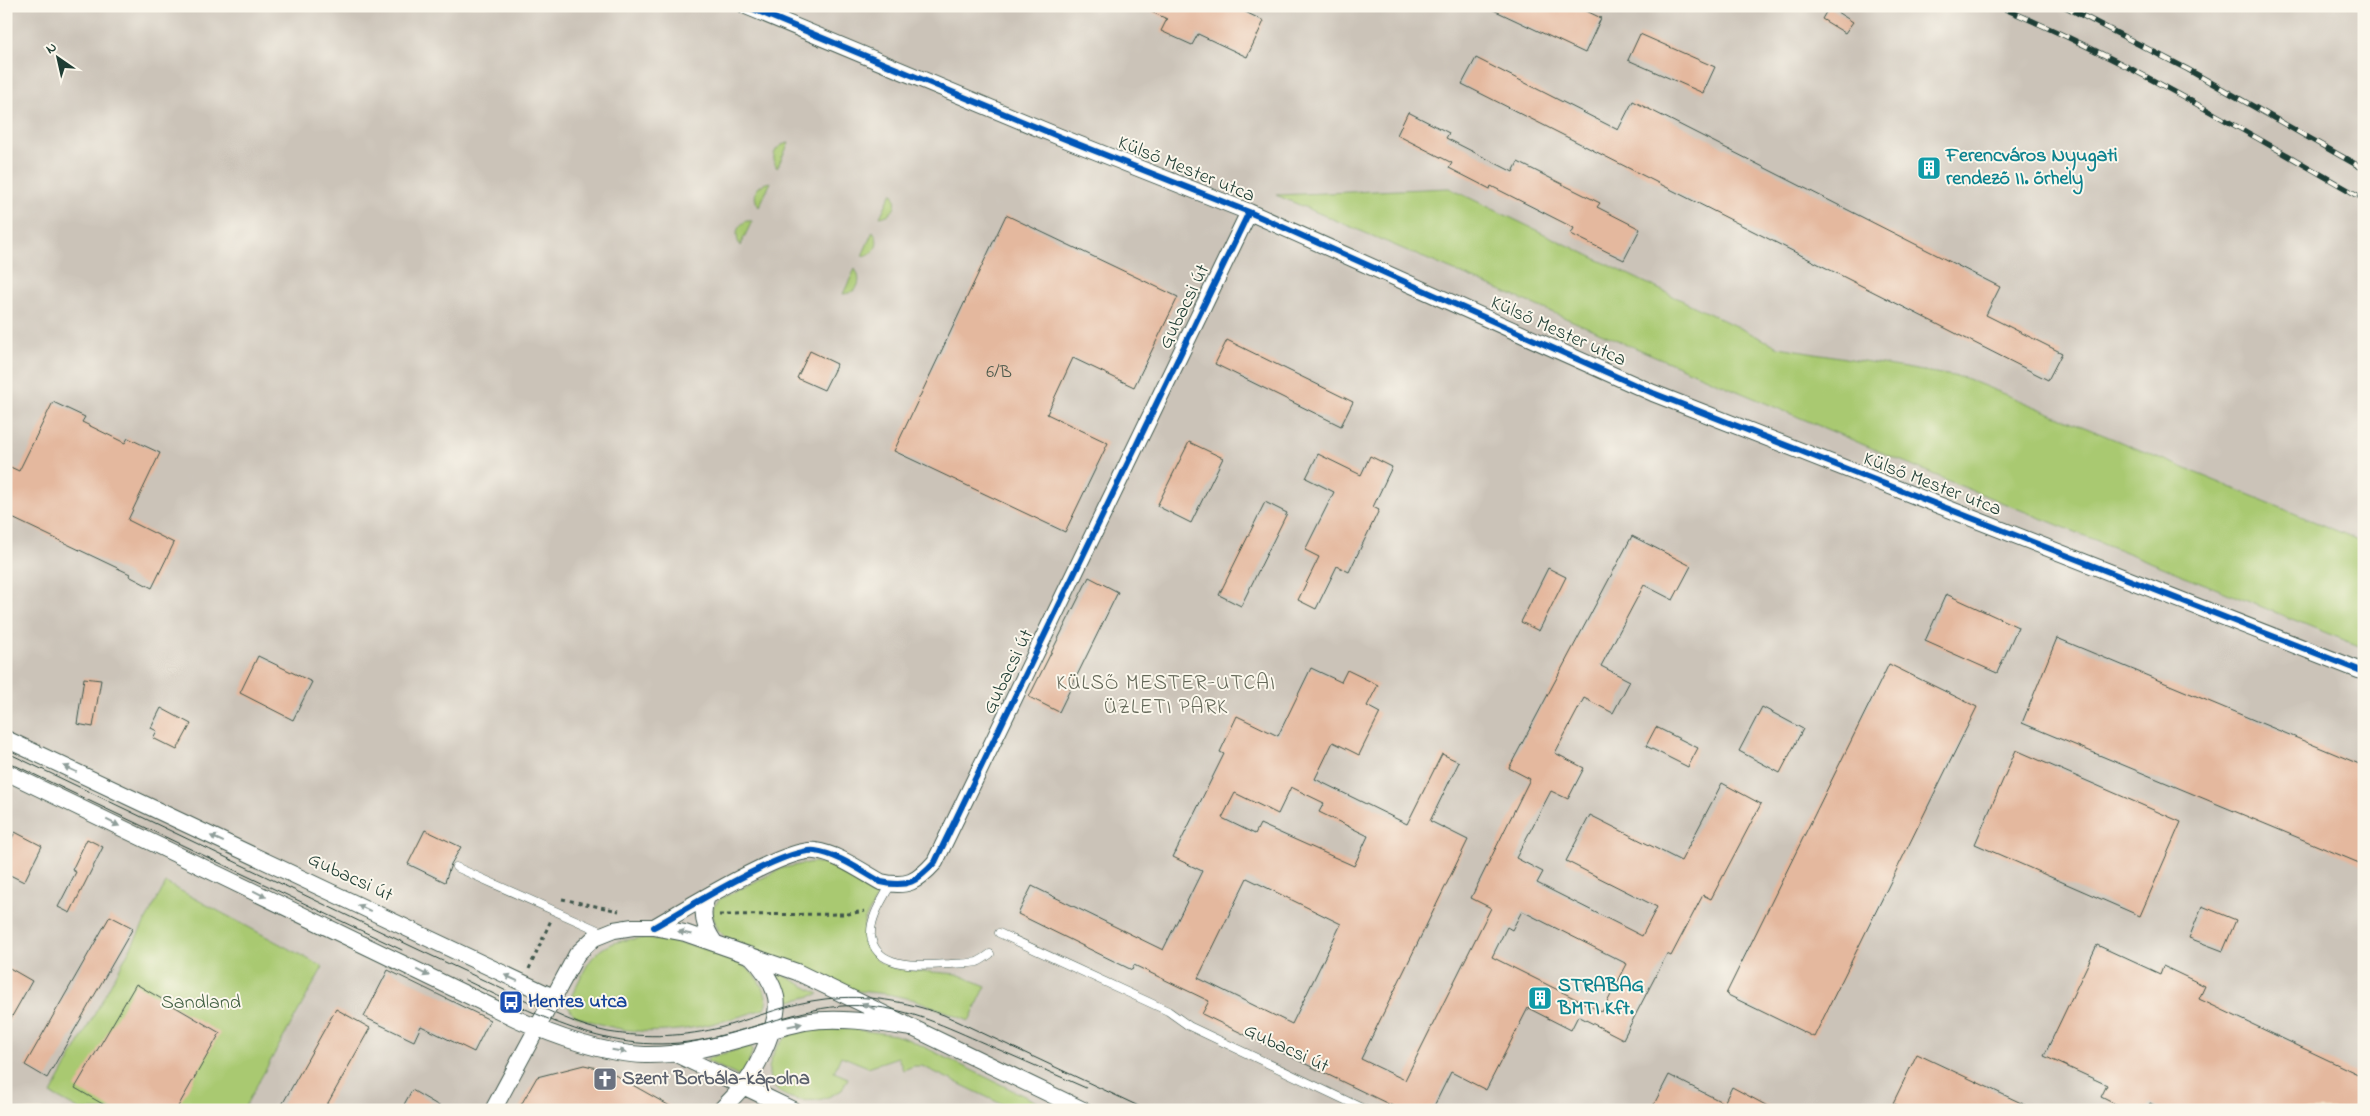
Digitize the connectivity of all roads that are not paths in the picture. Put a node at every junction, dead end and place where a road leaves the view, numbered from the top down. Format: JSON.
{"nodes":[{"id":1,"x":746,"y":6,"type":"edge"},
{"id":2,"x":1249,"y":212,"type":"junction"},
{"id":3,"x":2364,"y":672,"type":"edge"},
{"id":4,"x":6,"y":740,"type":"edge"},
{"id":5,"x":6,"y":772,"type":"edge"},
{"id":6,"x":456,"y":867,"type":"dead end"},
{"id":7,"x":891,"y":884,"type":"junction"},
{"id":8,"x":707,"y":897,"type":"junction"},
{"id":9,"x":654,"y":927,"type":"junction"},
{"id":10,"x":604,"y":933,"type":"junction"},
{"id":11,"x":999,"y":933,"type":"dead end"},
{"id":12,"x":714,"y":942,"type":"junction"},
{"id":13,"x":748,"y":953,"type":"junction"},
{"id":14,"x":990,"y":954,"type":"dead end"},
{"id":15,"x":555,"y":998,"type":"junction"},
{"id":16,"x":911,"y":1028,"type":"junction"},
{"id":17,"x":539,"y":1029,"type":"junction"},
{"id":18,"x":772,"y":1030,"type":"junction"},
{"id":19,"x":674,"y":1053,"type":"junction"},
{"id":20,"x":743,"y":1087,"type":"junction"},
{"id":21,"x":494,"y":1110,"type":"edge"},
{"id":22,"x":721,"y":1110,"type":"edge"},
{"id":23,"x":793,"y":1110,"type":"edge"},
{"id":24,"x":1082,"y":1110,"type":"edge"},
{"id":25,"x":1366,"y":1110,"type":"edge"}],
"edges":[{"from":1,"to":2,"type":"street","name":"Külső Mester utca"},
{"from":2,"to":3,"type":"street","name":"Külső Mester utca"},
{"from":2,"to":7,"type":"street","name":"Gubacsi út"},
{"from":15,"to":4,"type":"street","name":"Gubacsi út","one_way":true},
{"from":5,"to":17,"type":"street","name":"Gubacsi út","one_way":true},
{"from":6,"to":10,"type":"lane"},
{"from":7,"to":8,"type":"street","name":"Gubacsi út"},
{"from":7,"to":14,"type":"lane"},
{"from":8,"to":9,"type":"street","name":"Gubacsi út"},
{"from":8,"to":12,"type":"street"},
{"from":9,"to":10,"type":"street","name":"Gubacsi út"},
{"from":12,"to":9,"type":"street","name":"Gubacsi út","one_way":true},
{"from":10,"to":15,"type":"street","name":"Gubacsi út"},
{"from":11,"to":25,"type":"lane","name":"Gubacsi út"},
{"from":12,"to":13,"type":"street","name":"Gubacsi út"},
{"from":16,"to":13,"type":"street","name":"Gubacsi út","one_way":true},
{"from":13,"to":18,"type":"street"},
{"from":15,"to":17,"type":"street"},
{"from":18,"to":16,"type":"street","name":"Gubacsi út","one_way":true},
{"from":16,"to":24,"type":"street","name":"Gubacsi út"},
{"from":17,"to":19,"type":"street","name":"Gubacsi út","one_way":true},
{"from":17,"to":21,"type":"street"},
{"from":18,"to":19,"type":"street","name":"Gubacsi út"},
{"from":18,"to":20,"type":"street"},
{"from":19,"to":20,"type":"street"},
{"from":20,"to":22,"type":"street"},
{"from":20,"to":23,"type":"street"}]}
